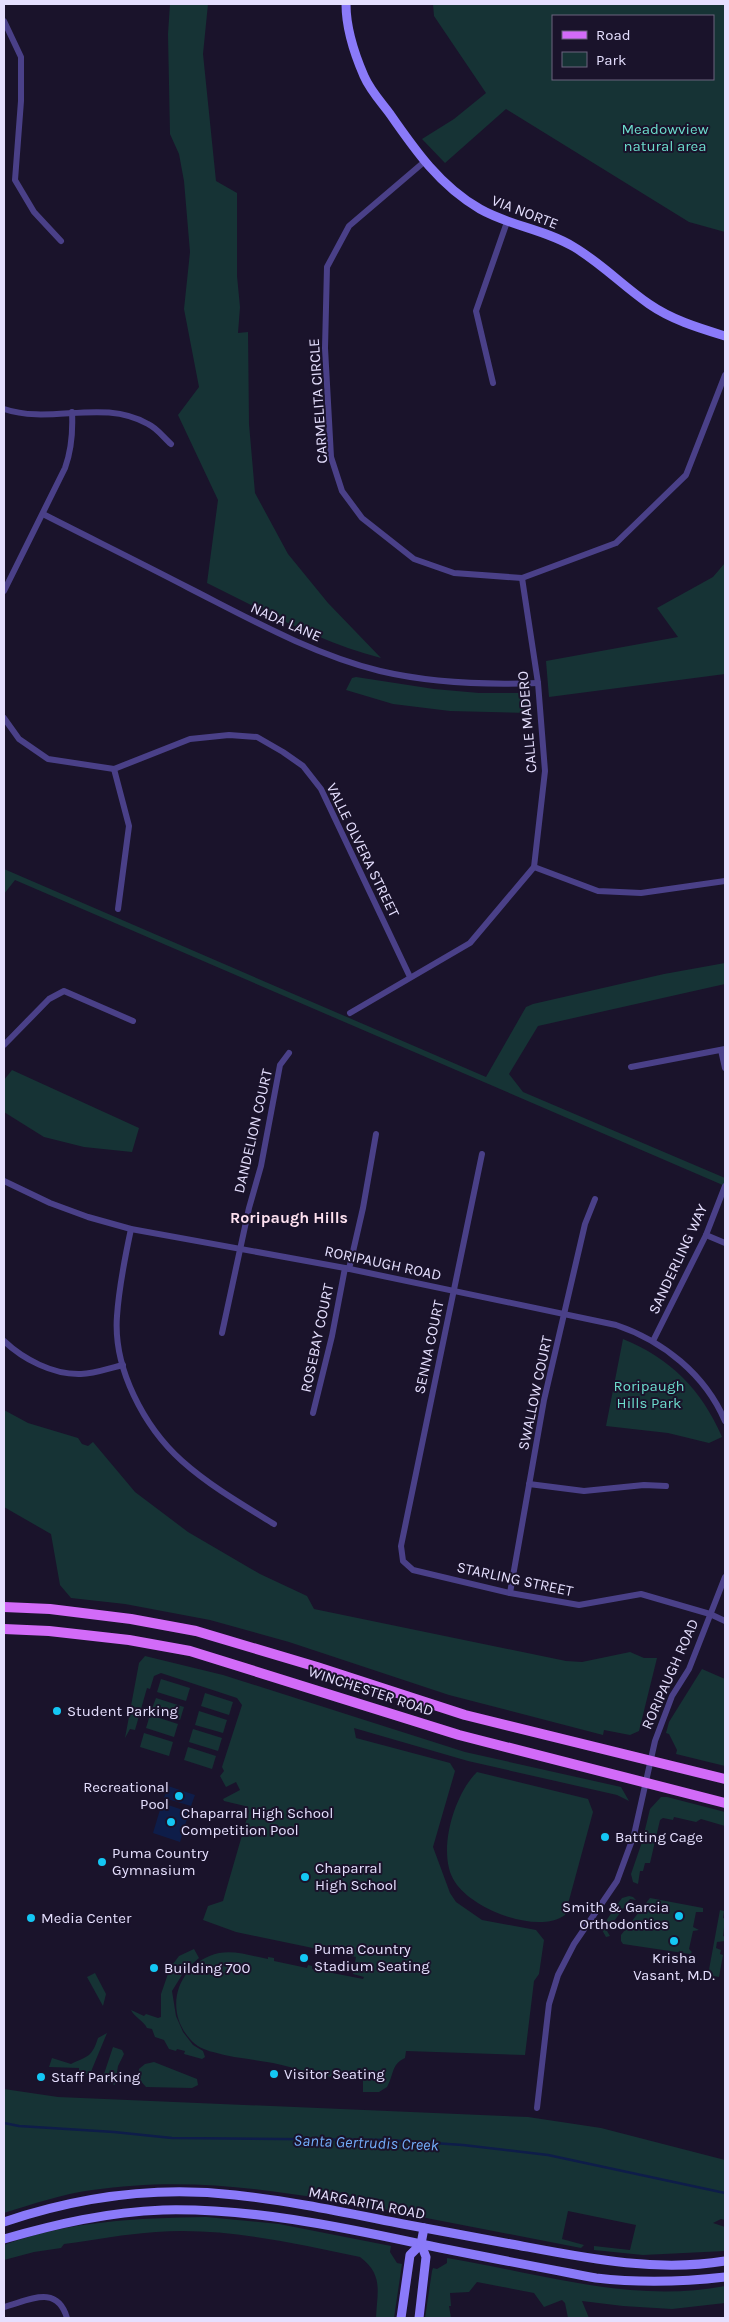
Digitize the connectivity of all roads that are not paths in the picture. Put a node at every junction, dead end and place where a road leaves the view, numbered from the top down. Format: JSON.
{"nodes":[{"id":1,"x":346,"y":4,"type":"edge"},
{"id":2,"x":4,"y":21,"type":"edge"},
{"id":3,"x":424,"y":162,"type":"junction"},
{"id":4,"x":507,"y":222,"type":"junction"},
{"id":5,"x":61,"y":241,"type":"dead end"},
{"id":6,"x":725,"y":336,"type":"edge"},
{"id":7,"x":725,"y":375,"type":"edge"},
{"id":8,"x":493,"y":383,"type":"dead end"},
{"id":9,"x":4,"y":409,"type":"edge"},
{"id":10,"x":72,"y":412,"type":"junction"},
{"id":11,"x":172,"y":444,"type":"dead end"},
{"id":12,"x":44,"y":514,"type":"junction"},
{"id":13,"x":522,"y":578,"type":"junction"},
{"id":14,"x":4,"y":591,"type":"edge"},
{"id":15,"x":538,"y":683,"type":"junction"},
{"id":16,"x":4,"y":718,"type":"edge"},
{"id":17,"x":114,"y":769,"type":"junction"},
{"id":18,"x":534,"y":868,"type":"junction"},
{"id":19,"x":725,"y":881,"type":"edge"},
{"id":20,"x":118,"y":909,"type":"dead end"},
{"id":21,"x":410,"y":977,"type":"junction"},
{"id":22,"x":350,"y":1013,"type":"dead end"},
{"id":23,"x":133,"y":1021,"type":"dead end"},
{"id":24,"x":4,"y":1045,"type":"edge"},
{"id":25,"x":723,"y":1049,"type":"edge"},
{"id":26,"x":289,"y":1052,"type":"dead end"},
{"id":27,"x":632,"y":1067,"type":"dead end"},
{"id":28,"x":725,"y":1068,"type":"edge"},
{"id":29,"x":376,"y":1134,"type":"dead end"},
{"id":30,"x":482,"y":1154,"type":"dead end"},
{"id":31,"x":4,"y":1181,"type":"edge"},
{"id":32,"x":725,"y":1186,"type":"edge"},
{"id":33,"x":595,"y":1199,"type":"dead end"},
{"id":34,"x":130,"y":1229,"type":"junction"},
{"id":35,"x":706,"y":1235,"type":"junction"},
{"id":36,"x":725,"y":1243,"type":"edge"},
{"id":37,"x":240,"y":1247,"type":"junction"},
{"id":38,"x":347,"y":1268,"type":"junction"},
{"id":39,"x":453,"y":1291,"type":"junction"},
{"id":40,"x":565,"y":1315,"type":"junction"},
{"id":41,"x":222,"y":1333,"type":"dead end"},
{"id":42,"x":4,"y":1341,"type":"edge"},
{"id":43,"x":652,"y":1341,"type":"junction"},
{"id":44,"x":123,"y":1365,"type":"junction"},
{"id":45,"x":313,"y":1413,"type":"dead end"},
{"id":46,"x":725,"y":1421,"type":"edge"},
{"id":47,"x":530,"y":1484,"type":"junction"},
{"id":48,"x":666,"y":1486,"type":"dead end"},
{"id":49,"x":274,"y":1524,"type":"dead end"},
{"id":50,"x":401,"y":1546,"type":"joint"},
{"id":51,"x":725,"y":1577,"type":"edge"},
{"id":52,"x":510,"y":1594,"type":"junction"},
{"id":53,"x":4,"y":1607,"type":"edge"},
{"id":54,"x":710,"y":1614,"type":"junction"},
{"id":55,"x":725,"y":1622,"type":"edge"},
{"id":56,"x":4,"y":1629,"type":"edge"},
{"id":57,"x":650,"y":1761,"type":"junction"},
{"id":58,"x":725,"y":1778,"type":"edge"},
{"id":59,"x":647,"y":1783,"type":"junction"},
{"id":60,"x":725,"y":1803,"type":"edge"},
{"id":61,"x":537,"y":2108,"type":"dead end"},
{"id":62,"x":4,"y":2222,"type":"edge"},
{"id":63,"x":424,"y":2228,"type":"junction"},
{"id":64,"x":4,"y":2239,"type":"edge"},
{"id":65,"x":421,"y":2244,"type":"junction"},
{"id":66,"x":725,"y":2261,"type":"edge"},
{"id":67,"x":725,"y":2277,"type":"edge"},
{"id":68,"x":4,"y":2307,"type":"edge"},
{"id":69,"x":67,"y":2318,"type":"edge"},
{"id":70,"x":401,"y":2318,"type":"edge"},
{"id":71,"x":419,"y":2318,"type":"edge"}],
"edges":[{"from":1,"to":3,"type":"main road","name":"VIA NORTE"},
{"from":2,"to":5,"type":"street"},
{"from":3,"to":4,"type":"main road","name":"VIA NORTE"},
{"from":3,"to":13,"type":"street","name":"CARMELITA CIRCLE"},
{"from":4,"to":6,"type":"main road","name":"VIA NORTE"},
{"from":4,"to":8,"type":"street"},
{"from":7,"to":13,"type":"street","name":"CARMELITA CIRCLE"},
{"from":9,"to":10,"type":"street"},
{"from":10,"to":11,"type":"street"},
{"from":10,"to":12,"type":"street"},
{"from":12,"to":14,"type":"street"},
{"from":12,"to":15,"type":"street","name":"NADA LANE"},
{"from":13,"to":15,"type":"street","name":"CALLE MADERO"},
{"from":15,"to":18,"type":"street","name":"CALLE MADERO"},
{"from":16,"to":17,"type":"street","name":"VALLE OLVERA STREET"},
{"from":17,"to":20,"type":"street"},
{"from":17,"to":21,"type":"street","name":"VALLE OLVERA STREET"},
{"from":18,"to":19,"type":"street"},
{"from":18,"to":21,"type":"street"},
{"from":21,"to":22,"type":"street"},
{"from":23,"to":24,"type":"street"},
{"from":25,"to":27,"type":"street"},
{"from":25,"to":28,"type":"street"},
{"from":26,"to":37,"type":"street","name":"DANDELION COURT"},
{"from":29,"to":38,"type":"street","name":"ROSEBAY COURT"},
{"from":30,"to":39,"type":"street","name":"SENNA COURT"},
{"from":31,"to":34,"type":"street","name":"RORIPAUGH ROAD"},
{"from":32,"to":35,"type":"street","name":"SANDERLING WAY"},
{"from":33,"to":40,"type":"street","name":"SWALLOW COURT"},
{"from":34,"to":37,"type":"street","name":"RORIPAUGH ROAD"},
{"from":34,"to":44,"type":"street"},
{"from":35,"to":36,"type":"street"},
{"from":35,"to":43,"type":"street","name":"SANDERLING WAY"},
{"from":37,"to":38,"type":"street","name":"RORIPAUGH ROAD"},
{"from":37,"to":41,"type":"street","name":"DANDELION COURT"},
{"from":38,"to":39,"type":"street","name":"RORIPAUGH ROAD"},
{"from":38,"to":45,"type":"street","name":"ROSEBAY COURT"},
{"from":39,"to":40,"type":"street","name":"RORIPAUGH ROAD"},
{"from":39,"to":50,"type":"street","name":"SENNA COURT"},
{"from":40,"to":43,"type":"street","name":"RORIPAUGH ROAD"},
{"from":40,"to":47,"type":"street","name":"SWALLOW COURT"},
{"from":42,"to":44,"type":"street"},
{"from":43,"to":46,"type":"street","name":"RORIPAUGH ROAD"},
{"from":44,"to":49,"type":"street"},
{"from":47,"to":48,"type":"street"},
{"from":47,"to":52,"type":"street","name":"SWALLOW COURT"},
{"from":50,"to":52,"type":"street","name":"STARLING STREET"},
{"from":51,"to":54,"type":"street","name":"RORIPAUGH ROAD"},
{"from":52,"to":54,"type":"street","name":"STARLING STREET"},
{"from":53,"to":57,"type":"main road","name":"WINCHESTER ROAD"},
{"from":54,"to":55,"type":"street","name":"STARLING STREET"},
{"from":54,"to":57,"type":"street","name":"RORIPAUGH ROAD"},
{"from":56,"to":59,"type":"main road","name":"WINCHESTER ROAD"},
{"from":57,"to":58,"type":"main road","name":"WINCHESTER ROAD"},
{"from":57,"to":59,"type":"street","name":"RORIPAUGH ROAD"},
{"from":59,"to":60,"type":"main road","name":"WINCHESTER ROAD"},
{"from":59,"to":61,"type":"street","name":"RORIPAUGH ROAD"},
{"from":62,"to":63,"type":"main road","name":"MARGARITA ROAD"},
{"from":63,"to":65,"type":"main road"},
{"from":63,"to":66,"type":"main road","name":"MARGARITA ROAD"},
{"from":64,"to":65,"type":"main road","name":"MARGARITA ROAD"},
{"from":65,"to":67,"type":"main road","name":"MARGARITA ROAD"},
{"from":65,"to":70,"type":"main road"},
{"from":65,"to":71,"type":"main road"},
{"from":68,"to":69,"type":"street"}]}
